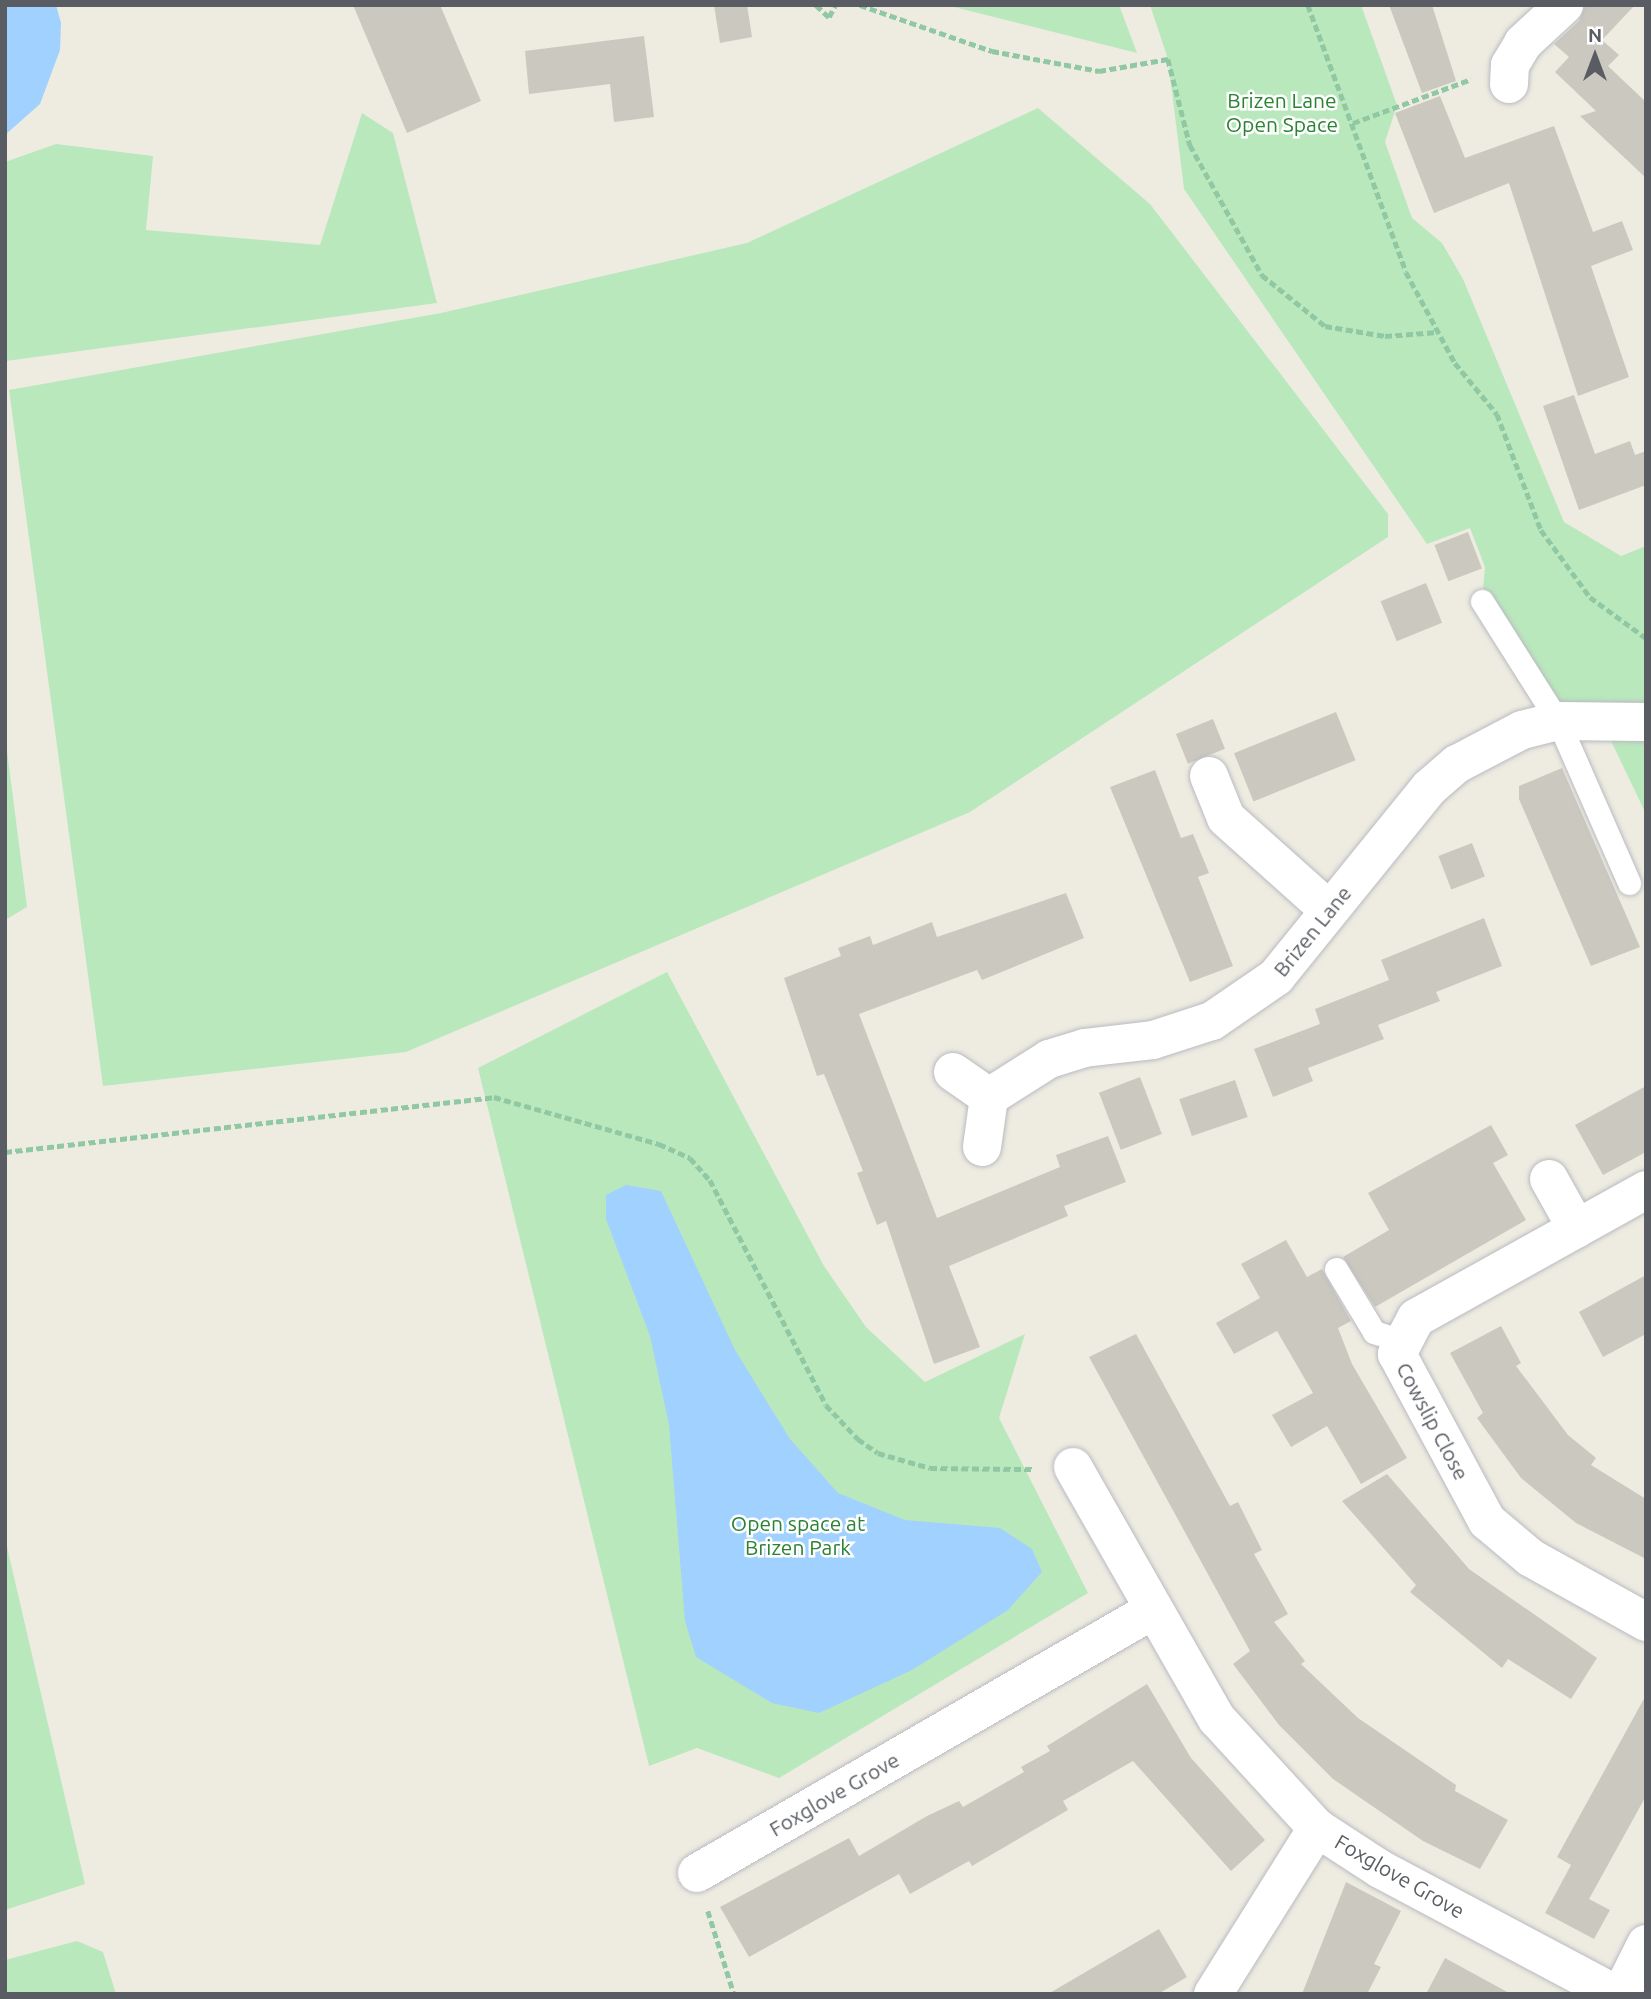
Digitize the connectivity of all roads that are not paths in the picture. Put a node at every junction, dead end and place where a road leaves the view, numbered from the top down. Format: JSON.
{"nodes":[{"id":1,"x":1564,"y":5,"type":"edge"},
{"id":2,"x":1509,"y":74,"type":"road end"},
{"id":3,"x":1482,"y":601,"type":"dead end"},
{"id":4,"x":1558,"y":721,"type":"junction"},
{"id":5,"x":1646,"y":722,"type":"edge"},
{"id":6,"x":1209,"y":776,"type":"dead end"},
{"id":7,"x":1629,"y":883,"type":"dead end"},
{"id":8,"x":1329,"y":910,"type":"junction"},
{"id":9,"x":953,"y":1072,"type":"dead end"},
{"id":10,"x":989,"y":1097,"type":"junction"},
{"id":11,"x":982,"y":1147,"type":"dead end"},
{"id":12,"x":1549,"y":1179,"type":"dead end"},
{"id":13,"x":1646,"y":1190,"type":"edge"},
{"id":14,"x":1577,"y":1229,"type":"junction"},
{"id":15,"x":1336,"y":1269,"type":"dead end"},
{"id":16,"x":1399,"y":1340,"type":"junction"},
{"id":17,"x":1073,"y":1467,"type":"road end"},
{"id":18,"x":1153,"y":1610,"type":"junction"},
{"id":19,"x":1646,"y":1622,"type":"edge"},
{"id":20,"x":1318,"y":1828,"type":"junction"},
{"id":21,"x":696,"y":1873,"type":"road end"},
{"id":22,"x":1646,"y":1944,"type":"edge"},
{"id":23,"x":1213,"y":1994,"type":"edge"},
{"id":24,"x":1615,"y":1994,"type":"edge"},
{"id":25,"x":1621,"y":1994,"type":"edge"}],
"edges":[{"from":1,"to":2,"type":"street"},
{"from":3,"to":4,"type":"lane"},
{"from":4,"to":5,"type":"street","name":"Brizen Lane"},
{"from":4,"to":7,"type":"lane"},
{"from":4,"to":8,"type":"street","name":"Brizen Lane"},
{"from":6,"to":8,"type":"street"},
{"from":8,"to":10,"type":"street","name":"Brizen Lane"},
{"from":9,"to":10,"type":"street"},
{"from":10,"to":11,"type":"street"},
{"from":12,"to":14,"type":"street"},
{"from":13,"to":14,"type":"street","name":"Cowslip Close"},
{"from":14,"to":16,"type":"street","name":"Cowslip Close"},
{"from":15,"to":16,"type":"lane"},
{"from":16,"to":19,"type":"street","name":"Cowslip Close"},
{"from":17,"to":18,"type":"street","name":"Foxglove Grove"},
{"from":18,"to":20,"type":"street","name":"Foxglove Grove"},
{"from":18,"to":21,"type":"street","name":"Foxglove Grove"},
{"from":20,"to":23,"type":"street"},
{"from":20,"to":24,"type":"street","name":"Foxglove Grove"},
{"from":22,"to":25,"type":"street"}]}
